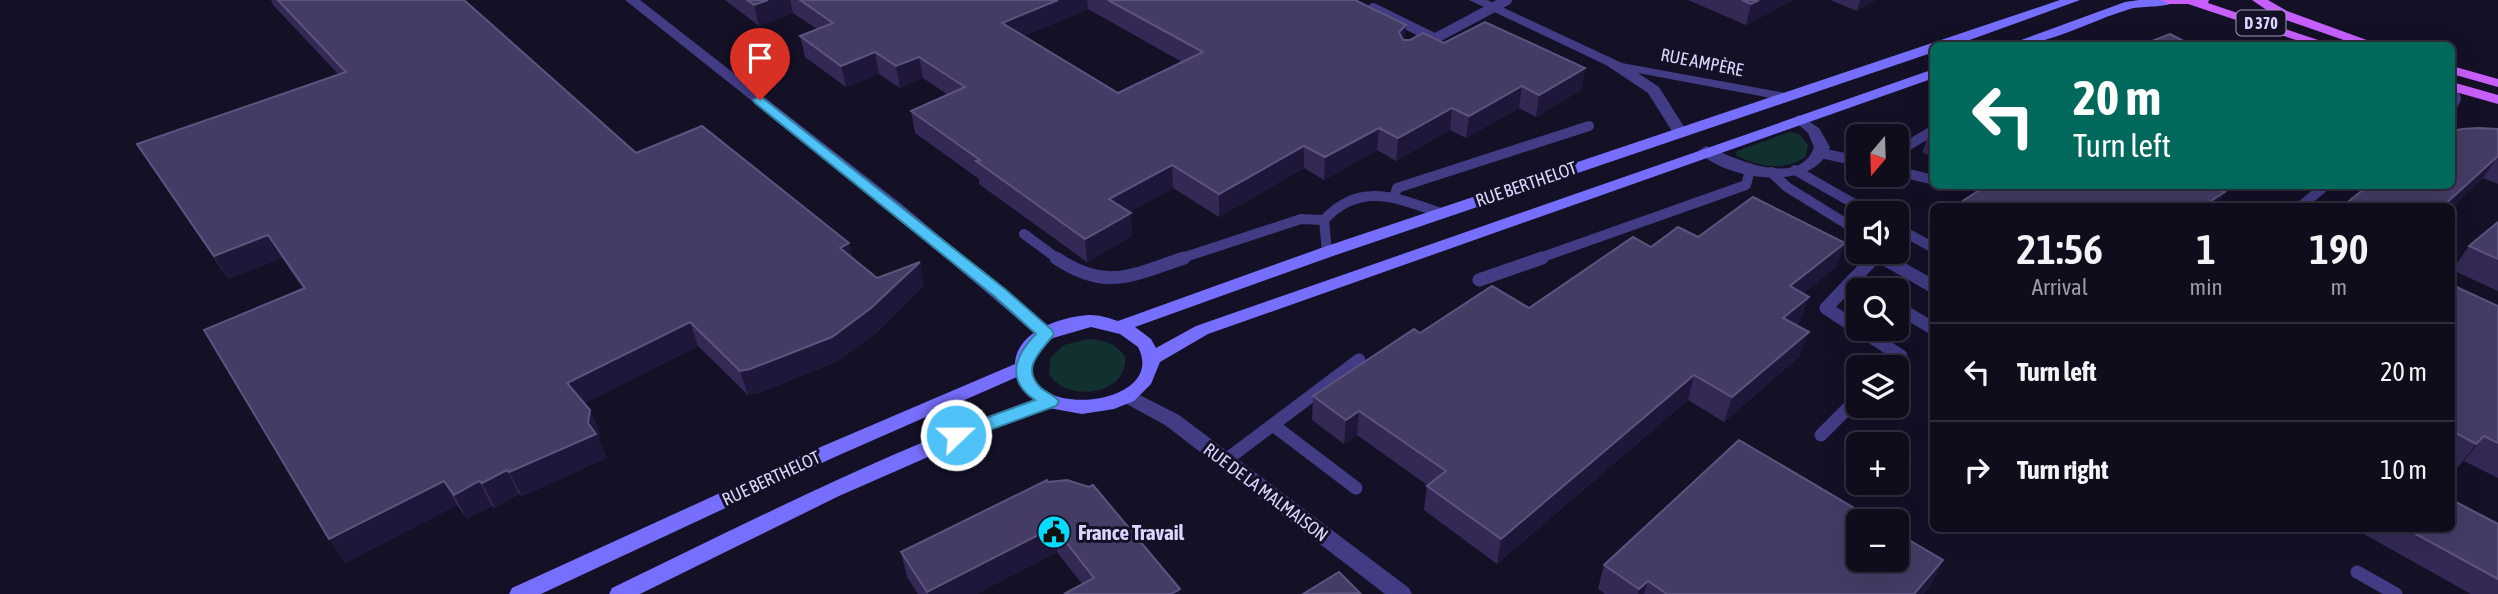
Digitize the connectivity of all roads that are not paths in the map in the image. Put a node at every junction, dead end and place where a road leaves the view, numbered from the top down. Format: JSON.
{"nodes":[{"id":1,"x":632,"y":0,"type":"edge"},
{"id":2,"x":1476,"y":0,"type":"edge"},
{"id":3,"x":1507,"y":0,"type":"edge"},
{"id":4,"x":2073,"y":0,"type":"edge"},
{"id":5,"x":2169,"y":0,"type":"edge"},
{"id":6,"x":2213,"y":0,"type":"edge"},
{"id":7,"x":2259,"y":0,"type":"edge"},
{"id":8,"x":2193,"y":2,"type":"junction"},
{"id":9,"x":1491,"y":7,"type":"junction"},
{"id":10,"x":1373,"y":8,"type":"edge"},
{"id":11,"x":1436,"y":38,"type":"junction"},
{"id":12,"x":1948,"y":42,"type":"edge"},
{"id":13,"x":2024,"y":42,"type":"edge"},
{"id":14,"x":2317,"y":42,"type":"edge"},
{"id":15,"x":2364,"y":42,"type":"edge"},
{"id":16,"x":1930,"y":48,"type":"edge"},
{"id":17,"x":1415,"y":49,"type":"edge"},
{"id":18,"x":1611,"y":62,"type":"junction"},
{"id":19,"x":2455,"y":71,"type":"edge"},
{"id":20,"x":1930,"y":74,"type":"edge"},
{"id":21,"x":2498,"y":83,"type":"edge"},
{"id":22,"x":2455,"y":87,"type":"edge"},
{"id":23,"x":1786,"y":97,"type":"junction"},
{"id":24,"x":2498,"y":100,"type":"edge"},
{"id":25,"x":1799,"y":119,"type":"junction"},
{"id":26,"x":1589,"y":126,"type":"dead end"},
{"id":27,"x":1930,"y":132,"type":"edge"},
{"id":28,"x":1680,"y":133,"type":"junction"},
{"id":29,"x":1909,"y":145,"type":"edge"},
{"id":30,"x":1706,"y":151,"type":"junction"},
{"id":31,"x":1821,"y":153,"type":"junction"},
{"id":32,"x":1846,"y":159,"type":"edge"},
{"id":33,"x":1750,"y":170,"type":"junction"},
{"id":34,"x":1795,"y":170,"type":"junction"},
{"id":35,"x":1771,"y":172,"type":"junction"},
{"id":36,"x":1909,"y":174,"type":"edge"},
{"id":37,"x":1930,"y":179,"type":"edge"},
{"id":38,"x":2321,"y":189,"type":"edge"},
{"id":39,"x":1394,"y":197,"type":"junction"},
{"id":40,"x":1849,"y":201,"type":"edge"},
{"id":41,"x":2305,"y":203,"type":"edge"},
{"id":42,"x":1441,"y":213,"type":"junction"},
{"id":43,"x":1324,"y":220,"type":"junction"},
{"id":44,"x":1846,"y":224,"type":"edge"},
{"id":45,"x":1024,"y":234,"type":"dead end"},
{"id":46,"x":1909,"y":234,"type":"edge"},
{"id":47,"x":1930,"y":246,"type":"edge"},
{"id":48,"x":1327,"y":252,"type":"junction"},
{"id":49,"x":1867,"y":264,"type":"edge"},
{"id":50,"x":1895,"y":264,"type":"edge"},
{"id":51,"x":1855,"y":278,"type":"edge"},
{"id":52,"x":1479,"y":280,"type":"dead end"},
{"id":53,"x":1930,"y":285,"type":"edge"},
{"id":54,"x":1846,"y":287,"type":"edge"},
{"id":55,"x":1909,"y":314,"type":"edge"},
{"id":56,"x":1846,"y":321,"type":"edge"},
{"id":57,"x":1121,"y":326,"type":"junction"},
{"id":58,"x":1930,"y":327,"type":"edge"},
{"id":59,"x":1046,"y":334,"type":"junction"},
{"id":60,"x":1878,"y":341,"type":"edge"},
{"id":61,"x":1899,"y":355,"type":"edge"},
{"id":62,"x":1151,"y":359,"type":"junction"},
{"id":63,"x":1359,"y":360,"type":"dead end"},
{"id":64,"x":1024,"y":367,"type":"junction"},
{"id":65,"x":1128,"y":396,"type":"junction"},
{"id":66,"x":1050,"y":401,"type":"junction"},
{"id":67,"x":1846,"y":410,"type":"edge"},
{"id":68,"x":1273,"y":425,"type":"junction"},
{"id":69,"x":1821,"y":435,"type":"dead end"},
{"id":70,"x":1226,"y":460,"type":"junction"},
{"id":71,"x":1356,"y":488,"type":"dead end"},
{"id":72,"x":2357,"y":572,"type":"dead end"},
{"id":73,"x":520,"y":594,"type":"edge"},
{"id":74,"x":621,"y":594,"type":"edge"},
{"id":75,"x":1401,"y":594,"type":"edge"},
{"id":76,"x":2396,"y":594,"type":"edge"}],
"edges":[{"from":1,"to":59,"type":"street"},
{"from":2,"to":9,"type":"street","name":"RUE AMPÈRE"},
{"from":3,"to":9,"type":"lane"},
{"from":4,"to":12,"type":"main road","name":"RUE BERTHELOT"},
{"from":5,"to":8,"type":"main road"},
{"from":5,"to":13,"type":"main road"},
{"from":6,"to":8,"type":"main road"},
{"from":7,"to":15,"type":"main road","number":"D 370"},
{"from":8,"to":14,"type":"main road","number":"D 370"},
{"from":9,"to":11,"type":"lane"},
{"from":9,"to":18,"type":"street","name":"RUE AMPÈRE"},
{"from":10,"to":11,"type":"lane"},
{"from":11,"to":17,"type":"lane"},
{"from":16,"to":23,"type":"main road","name":"RUE BERTHELOT"},
{"from":18,"to":23,"type":"street","name":"RUE AMPÈRE"},
{"from":18,"to":28,"type":"street","name":"RUE AMPÈRE"},
{"from":19,"to":21,"type":"main road"},
{"from":20,"to":25,"type":"main road","name":"RUE BERTHELOT"},
{"from":22,"to":24,"type":"main road"},
{"from":23,"to":28,"type":"main road","name":"RUE BERTHELOT"},
{"from":25,"to":30,"type":"main road","name":"RUE BERTHELOT"},
{"from":25,"to":31,"type":"street"},
{"from":26,"to":39,"type":"lane"},
{"from":27,"to":29,"type":"lane"},
{"from":28,"to":42,"type":"main road","name":"RUE BERTHELOT"},
{"from":30,"to":33,"type":"street"},
{"from":30,"to":62,"type":"main road","name":"RUE BERTHELOT"},
{"from":31,"to":32,"type":"lane"},
{"from":31,"to":34,"type":"street"},
{"from":33,"to":35,"type":"street"},
{"from":33,"to":52,"type":"lane"},
{"from":34,"to":35,"type":"street"},
{"from":34,"to":40,"type":"lane"},
{"from":35,"to":44,"type":"lane"},
{"from":36,"to":37,"type":"lane"},
{"from":38,"to":41,"type":"lane"},
{"from":39,"to":42,"type":"lane"},
{"from":39,"to":43,"type":"lane"},
{"from":42,"to":48,"type":"main road","name":"RUE BERTHELOT"},
{"from":43,"to":45,"type":"lane"},
{"from":43,"to":48,"type":"lane"},
{"from":46,"to":47,"type":"lane"},
{"from":48,"to":57,"type":"main road","name":"RUE BERTHELOT"},
{"from":49,"to":51,"type":"lane"},
{"from":50,"to":53,"type":"lane"},
{"from":54,"to":56,"type":"lane"},
{"from":55,"to":58,"type":"lane"},
{"from":57,"to":59,"type":"main road"},
{"from":57,"to":62,"type":"main road"},
{"from":59,"to":64,"type":"main road"},
{"from":60,"to":61,"type":"lane"},
{"from":62,"to":65,"type":"main road"},
{"from":63,"to":68,"type":"lane"},
{"from":64,"to":66,"type":"main road"},
{"from":64,"to":73,"type":"main road","name":"RUE BERTHELOT"},
{"from":65,"to":66,"type":"main road"},
{"from":65,"to":70,"type":"street","name":"RUE DE LA MALMAISON"},
{"from":66,"to":74,"type":"main road"},
{"from":67,"to":69,"type":"lane"},
{"from":68,"to":70,"type":"lane"},
{"from":68,"to":71,"type":"lane"},
{"from":70,"to":75,"type":"street","name":"RUE DE LA MALMAISON"},
{"from":72,"to":76,"type":"lane"}]}
